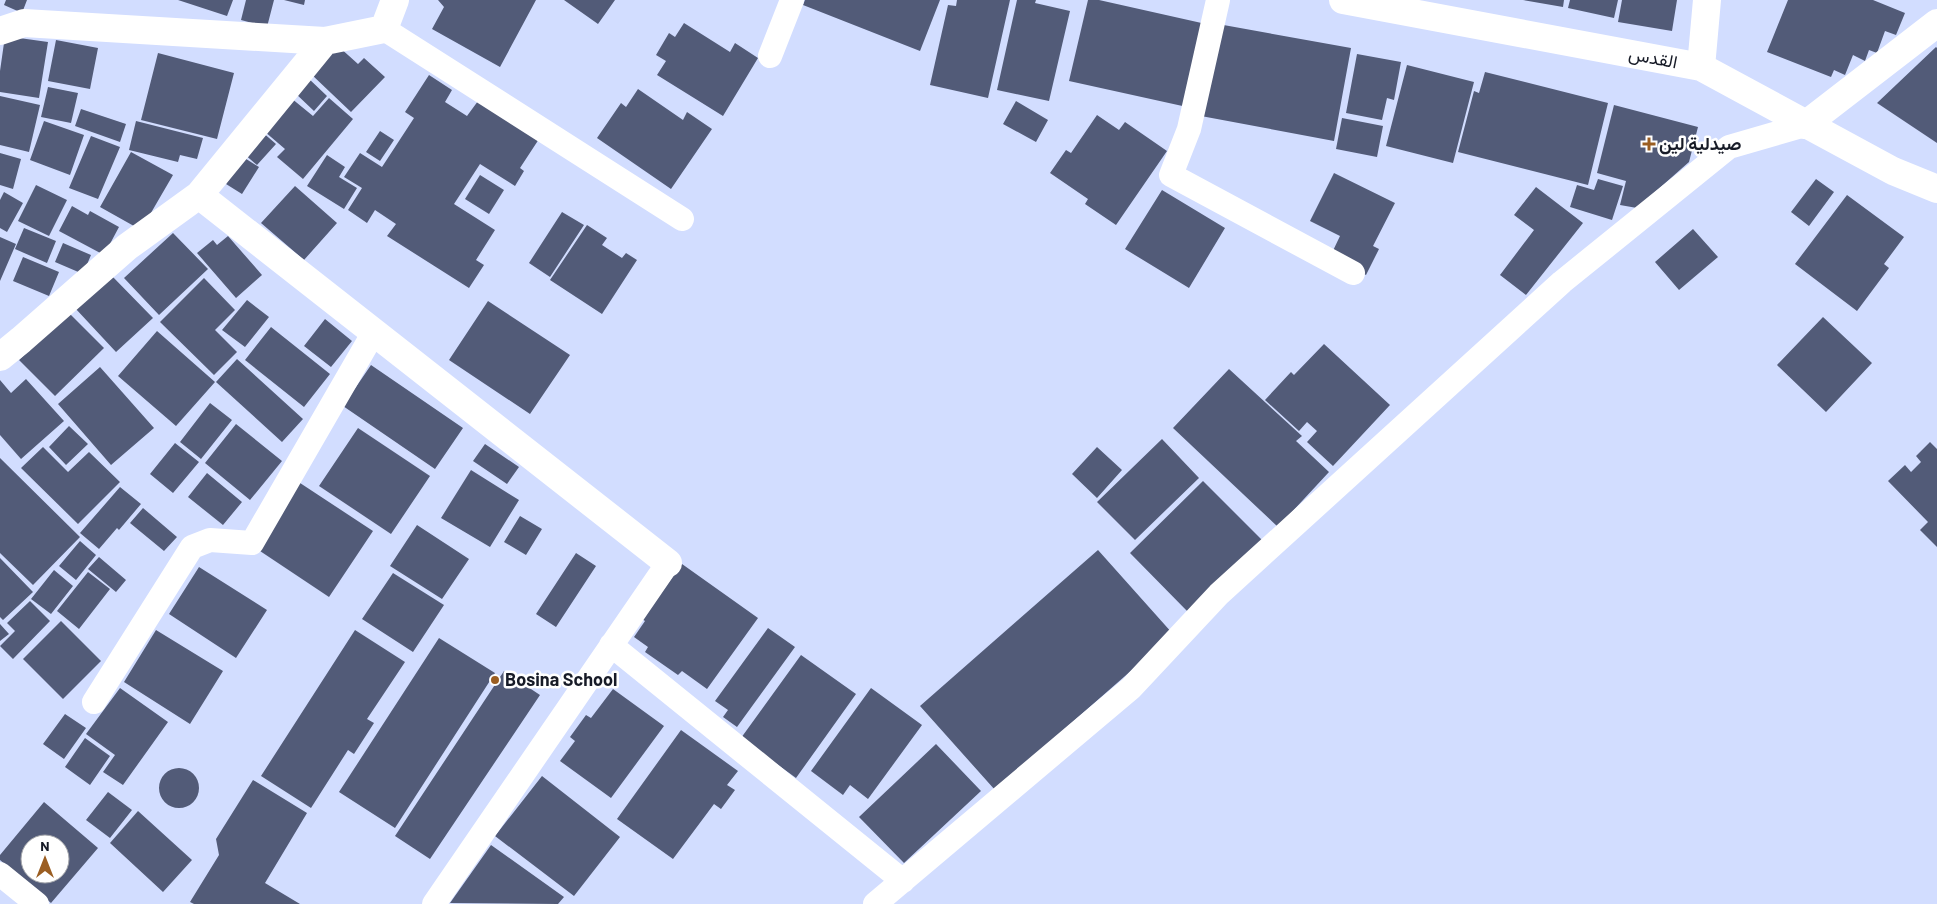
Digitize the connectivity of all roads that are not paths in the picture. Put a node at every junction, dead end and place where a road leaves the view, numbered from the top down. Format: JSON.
{"nodes":[{"id":1,"x":395,"y":0,"type":"edge"},
{"id":2,"x":792,"y":0,"type":"edge"},
{"id":3,"x":1218,"y":0,"type":"edge"},
{"id":4,"x":1343,"y":0,"type":"edge"},
{"id":5,"x":1706,"y":0,"type":"edge"},
{"id":6,"x":1937,"y":23,"type":"edge"},
{"id":7,"x":384,"y":29,"type":"junction"},
{"id":8,"x":0,"y":31,"type":"edge"},
{"id":9,"x":325,"y":40,"type":"junction"},
{"id":10,"x":770,"y":56,"type":"dead end"},
{"id":11,"x":1702,"y":67,"type":"junction"},
{"id":12,"x":1805,"y":125,"type":"junction"},
{"id":13,"x":1937,"y":189,"type":"edge"},
{"id":14,"x":199,"y":196,"type":"junction"},
{"id":15,"x":682,"y":219,"type":"dead end"},
{"id":16,"x":1353,"y":273,"type":"dead end"},
{"id":17,"x":374,"y":332,"type":"junction"},
{"id":18,"x":0,"y":357,"type":"edge"},
{"id":19,"x":668,"y":563,"type":"joint"},
{"id":20,"x":611,"y":645,"type":"junction"},
{"id":21,"x":94,"y":702,"type":"dead end"},
{"id":22,"x":0,"y":874,"type":"edge"},
{"id":23,"x":903,"y":881,"type":"junction"},
{"id":24,"x":36,"y":904,"type":"edge"},
{"id":25,"x":434,"y":904,"type":"edge"},
{"id":26,"x":875,"y":904,"type":"edge"}],
"edges":[{"from":1,"to":7,"type":"street"},
{"from":2,"to":10,"type":"lane"},
{"from":3,"to":16,"type":"lane"},
{"from":4,"to":11,"type":"street","name":"القدس"},
{"from":5,"to":11,"type":"street"},
{"from":6,"to":12,"type":"street"},
{"from":7,"to":9,"type":"street"},
{"from":7,"to":15,"type":"lane"},
{"from":8,"to":9,"type":"street"},
{"from":9,"to":14,"type":"street"},
{"from":11,"to":12,"type":"street","name":"القدس"},
{"from":12,"to":13,"type":"street","name":"القدس"},
{"from":12,"to":23,"type":"lane"},
{"from":14,"to":17,"type":"street"},
{"from":14,"to":18,"type":"street"},
{"from":17,"to":19,"type":"street"},
{"from":17,"to":21,"type":"lane"},
{"from":19,"to":20,"type":"lane"},
{"from":20,"to":23,"type":"lane"},
{"from":20,"to":25,"type":"lane"},
{"from":22,"to":24,"type":"lane"},
{"from":23,"to":26,"type":"lane"}]}
